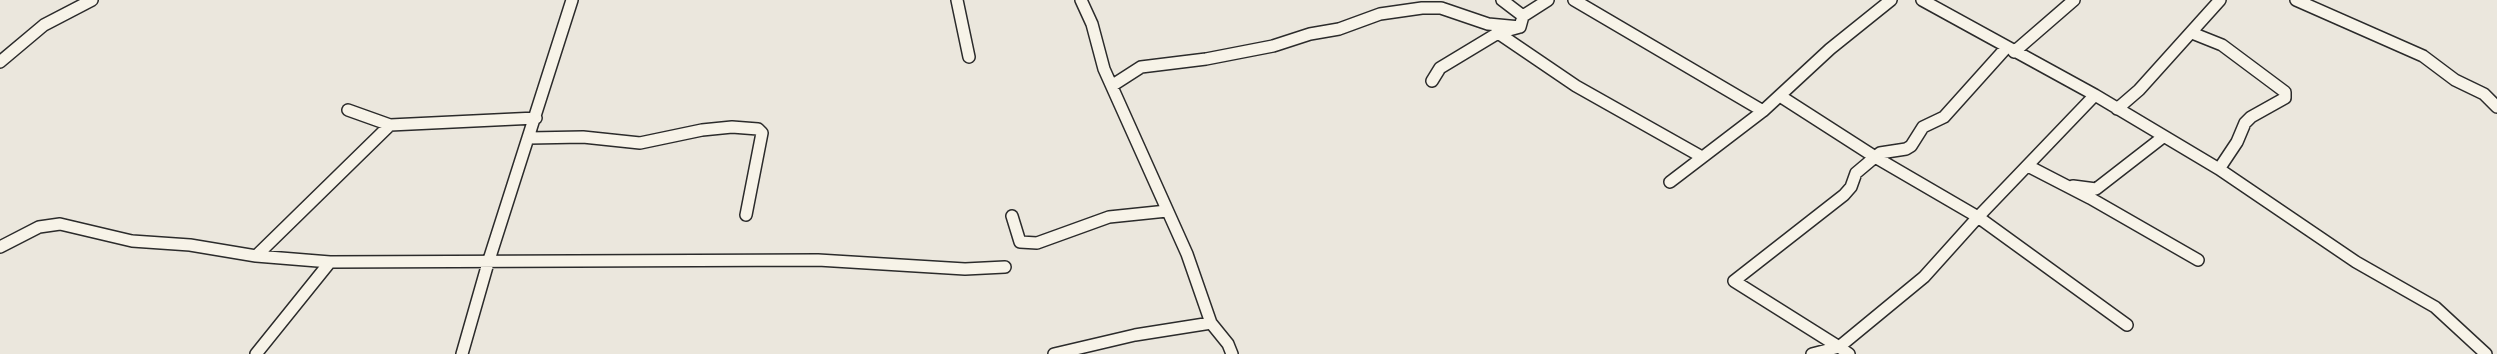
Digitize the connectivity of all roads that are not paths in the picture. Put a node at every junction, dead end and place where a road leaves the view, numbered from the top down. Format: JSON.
{"nodes":[{"id":1,"x":92,"y":0,"type":"edge"},
{"id":2,"x":572,"y":0,"type":"edge"},
{"id":3,"x":957,"y":0,"type":"edge"},
{"id":4,"x":1081,"y":0,"type":"edge"},
{"id":5,"x":1435,"y":0,"type":"edge"},
{"id":6,"x":1502,"y":0,"type":"edge"},
{"id":7,"x":1548,"y":0,"type":"edge"},
{"id":8,"x":1574,"y":0,"type":"edge"},
{"id":9,"x":1891,"y":0,"type":"edge"},
{"id":10,"x":1922,"y":0,"type":"edge"},
{"id":11,"x":2074,"y":0,"type":"edge"},
{"id":12,"x":2220,"y":0,"type":"edge"},
{"id":13,"x":2296,"y":0,"type":"edge"},
{"id":14,"x":1430,"y":9,"type":"junction"},
{"id":15,"x":1523,"y":16,"type":"junction"},
{"id":16,"x":1520,"y":27,"type":"junction"},
{"id":17,"x":1498,"y":33,"type":"junction"},
{"id":18,"x":2192,"y":33,"type":"junction"},
{"id":19,"x":2010,"y":50,"type":"junction"},
{"id":20,"x":970,"y":57,"type":"dead end"},
{"id":21,"x":0,"y":62,"type":"edge"},
{"id":22,"x":1432,"y":81,"type":"dead end"},
{"id":23,"x":1113,"y":85,"type":"junction"},
{"id":24,"x":2094,"y":95,"type":"junction"},
{"id":25,"x":1780,"y":96,"type":"junction"},
{"id":26,"x":2497,"y":107,"type":"edge"},
{"id":27,"x":2117,"y":109,"type":"junction"},
{"id":28,"x":348,"y":110,"type":"dead end"},
{"id":29,"x":1763,"y":111,"type":"junction"},
{"id":30,"x":536,"y":118,"type":"junction"},
{"id":31,"x":390,"y":125,"type":"junction"},
{"id":32,"x":2163,"y":137,"type":"junction"},
{"id":33,"x":530,"y":138,"type":"junction"},
{"id":34,"x":1875,"y":156,"type":"junction"},
{"id":35,"x":1702,"y":157,"type":"junction"},
{"id":36,"x":2028,"y":166,"type":"junction"},
{"id":37,"x":2219,"y":169,"type":"junction"},
{"id":38,"x":1670,"y":182,"type":"dead end"},
{"id":39,"x":2065,"y":185,"type":"junction"},
{"id":40,"x":1167,"y":211,"type":"junction"},
{"id":41,"x":746,"y":216,"type":"dead end"},
{"id":42,"x":1012,"y":216,"type":"dead end"},
{"id":43,"x":1978,"y":217,"type":"junction"},
{"id":44,"x":0,"y":247,"type":"edge"},
{"id":45,"x":256,"y":256,"type":"junction"},
{"id":46,"x":2198,"y":260,"type":"dead end"},
{"id":47,"x":330,"y":262,"type":"junction"},
{"id":48,"x":488,"y":263,"type":"junction"},
{"id":49,"x":1005,"y":267,"type":"dead end"},
{"id":50,"x":1211,"y":323,"type":"junction"},
{"id":51,"x":2127,"y":325,"type":"dead end"},
{"id":52,"x":1844,"y":350,"type":"edge"},
{"id":53,"x":256,"y":354,"type":"edge"},
{"id":54,"x":462,"y":354,"type":"edge"},
{"id":55,"x":1054,"y":354,"type":"edge"},
{"id":56,"x":1232,"y":354,"type":"edge"},
{"id":57,"x":1812,"y":354,"type":"edge"},
{"id":58,"x":2486,"y":354,"type":"edge"}],
"edges":[{"from":1,"to":21,"type":"street"},
{"from":2,"to":30,"type":"street"},
{"from":3,"to":20,"type":"street"},
{"from":4,"to":23,"type":"street"},
{"from":5,"to":14,"type":"street"},
{"from":6,"to":15,"type":"street"},
{"from":7,"to":15,"type":"street"},
{"from":8,"to":29,"type":"street"},
{"from":9,"to":25,"type":"street"},
{"from":10,"to":19,"type":"street"},
{"from":11,"to":19,"type":"street"},
{"from":12,"to":18,"type":"street"},
{"from":13,"to":26,"type":"street"},
{"from":14,"to":16,"type":"street"},
{"from":14,"to":23,"type":"street"},
{"from":15,"to":16,"type":"street"},
{"from":16,"to":17,"type":"street"},
{"from":17,"to":22,"type":"street"},
{"from":17,"to":35,"type":"street"},
{"from":18,"to":27,"type":"street"},
{"from":18,"to":37,"type":"street"},
{"from":19,"to":24,"type":"street"},
{"from":19,"to":34,"type":"street"},
{"from":23,"to":40,"type":"street"},
{"from":24,"to":27,"type":"street"},
{"from":24,"to":36,"type":"street"},
{"from":25,"to":29,"type":"street"},
{"from":25,"to":34,"type":"street"},
{"from":27,"to":32,"type":"street"},
{"from":28,"to":31,"type":"street"},
{"from":29,"to":35,"type":"street"},
{"from":30,"to":31,"type":"street"},
{"from":30,"to":33,"type":"street"},
{"from":31,"to":45,"type":"street"},
{"from":32,"to":37,"type":"street"},
{"from":32,"to":39,"type":"street"},
{"from":33,"to":41,"type":"street"},
{"from":33,"to":48,"type":"street"},
{"from":34,"to":43,"type":"street"},
{"from":34,"to":52,"type":"street"},
{"from":35,"to":38,"type":"street"},
{"from":36,"to":39,"type":"street"},
{"from":36,"to":43,"type":"street"},
{"from":37,"to":58,"type":"street"},
{"from":39,"to":46,"type":"street"},
{"from":40,"to":42,"type":"street"},
{"from":40,"to":50,"type":"street"},
{"from":43,"to":51,"type":"street"},
{"from":43,"to":52,"type":"street"},
{"from":44,"to":45,"type":"street"},
{"from":45,"to":47,"type":"street"},
{"from":47,"to":48,"type":"street"},
{"from":47,"to":53,"type":"street"},
{"from":48,"to":49,"type":"street"},
{"from":48,"to":54,"type":"street"},
{"from":50,"to":55,"type":"street"},
{"from":50,"to":56,"type":"street"},
{"from":52,"to":57,"type":"street"}]}
